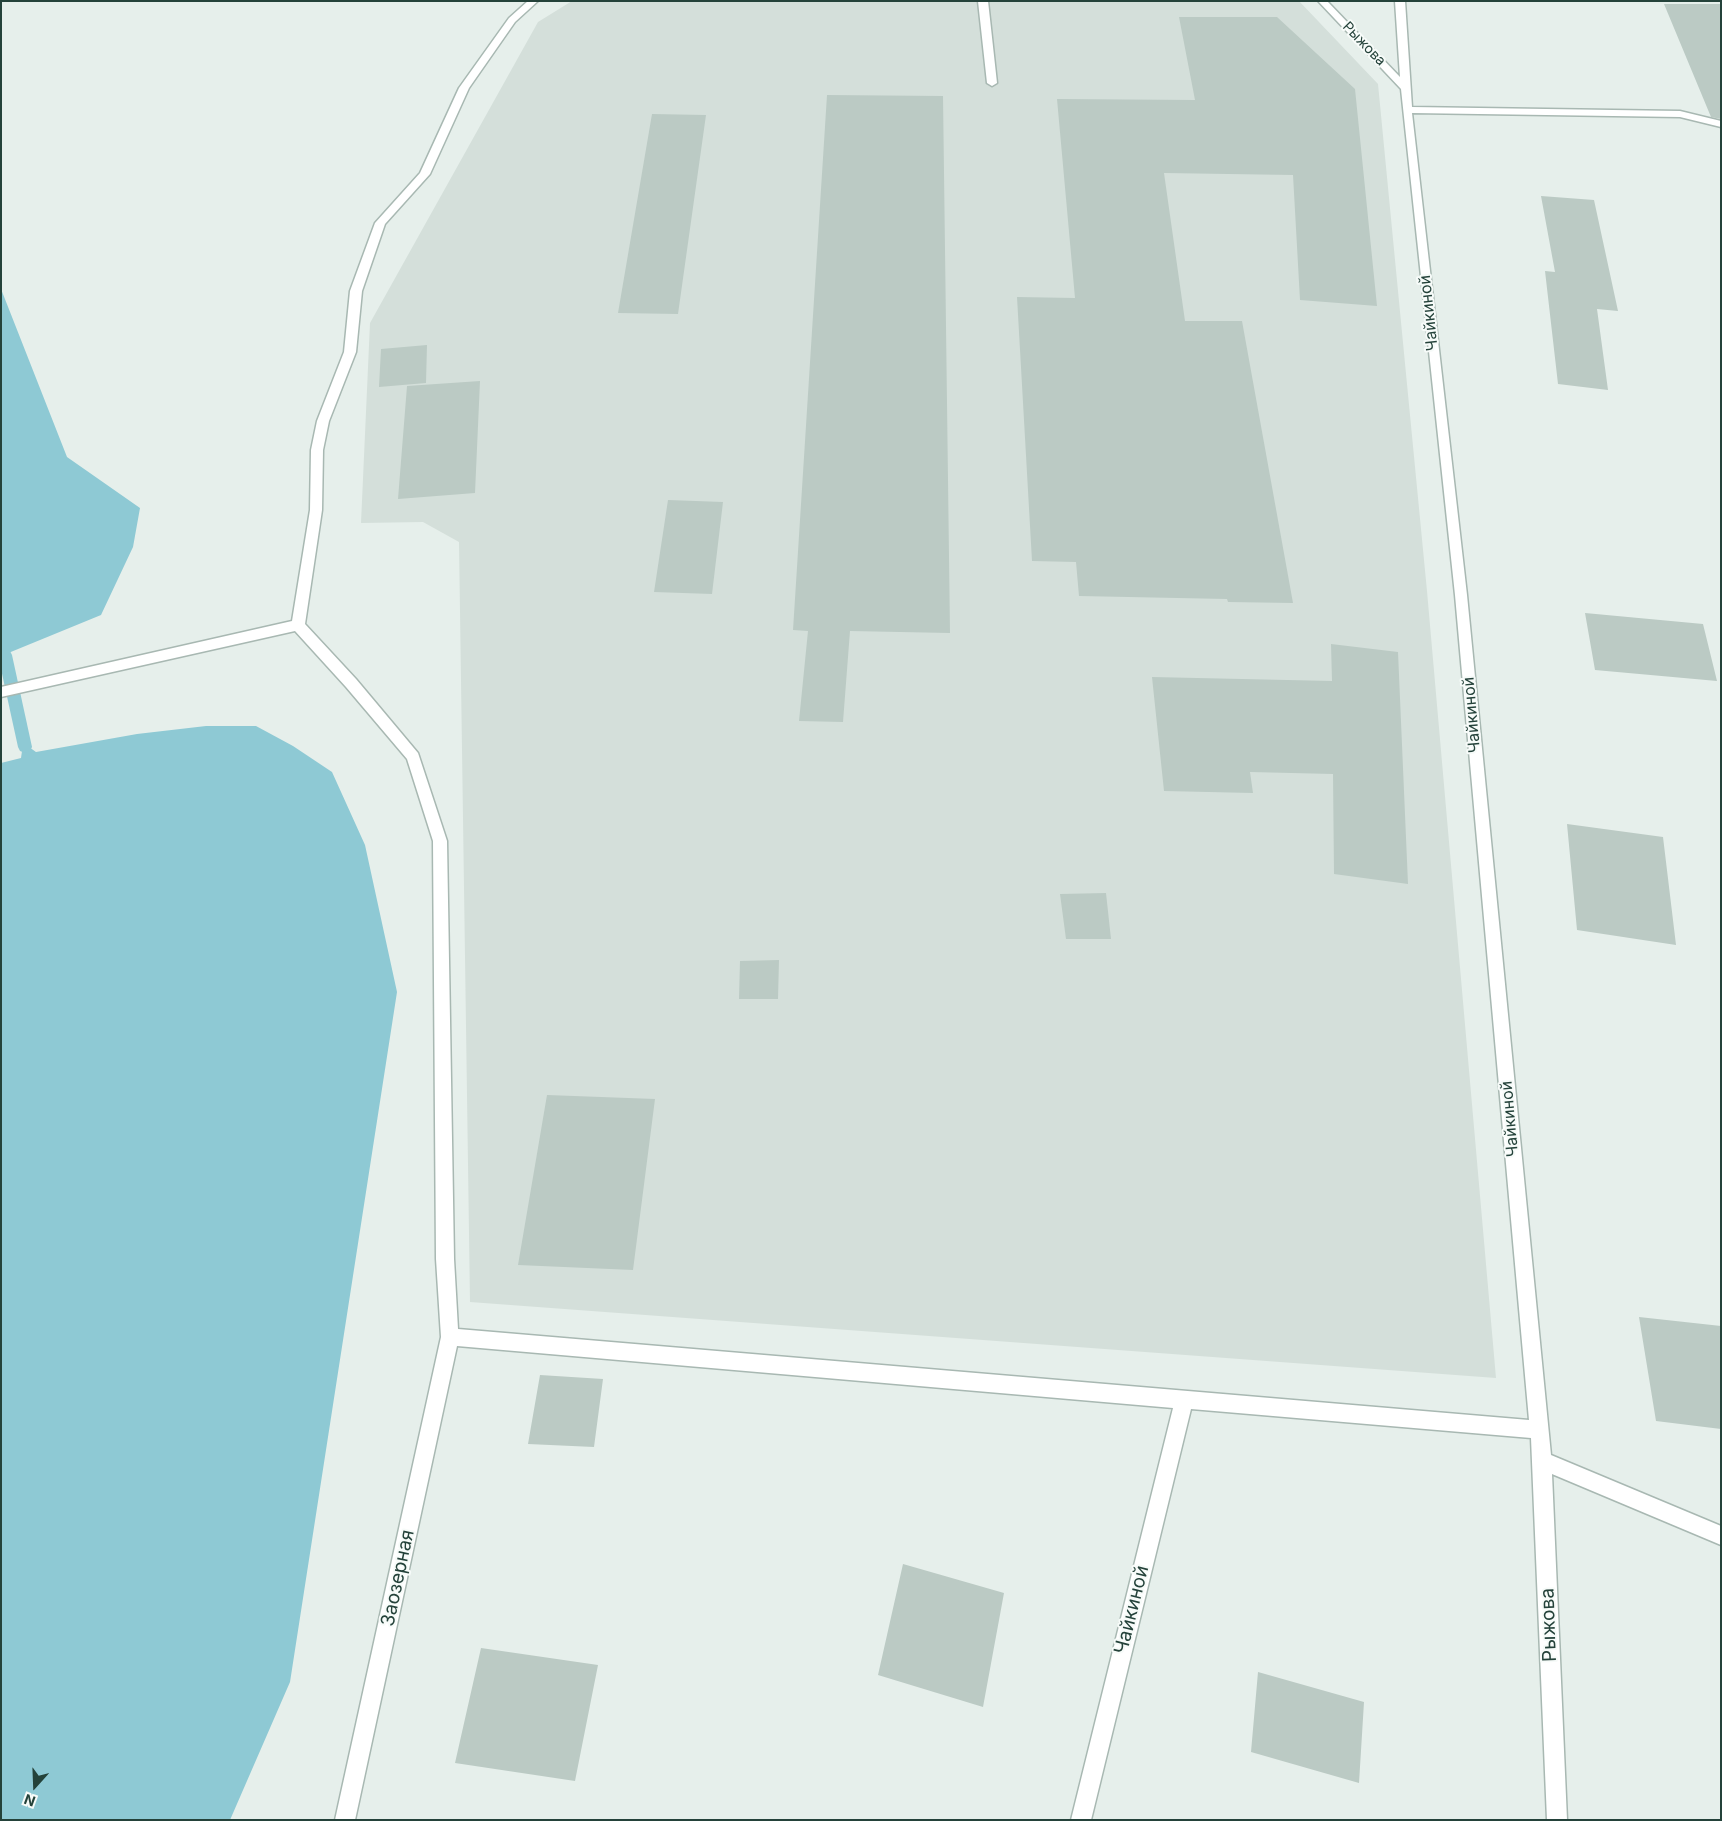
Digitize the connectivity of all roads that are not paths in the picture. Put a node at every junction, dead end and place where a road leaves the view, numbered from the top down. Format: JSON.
{"nodes":[{"id":1,"x":534,"y":1,"type":"edge"},
{"id":2,"x":983,"y":1,"type":"edge"},
{"id":3,"x":1322,"y":1,"type":"edge"},
{"id":4,"x":1400,"y":1,"type":"edge"},
{"id":5,"x":992,"y":83,"type":"dead end"},
{"id":6,"x":1406,"y":88,"type":"junction"},
{"id":7,"x":1407,"y":110,"type":"junction"},
{"id":8,"x":1680,"y":114,"type":"junction"},
{"id":9,"x":1721,"y":114,"type":"edge"},
{"id":10,"x":1721,"y":124,"type":"edge"},
{"id":11,"x":298,"y":625,"type":"junction"},
{"id":12,"x":1,"y":692,"type":"edge"},
{"id":13,"x":450,"y":1337,"type":"junction"},
{"id":14,"x":1184,"y":1400,"type":"junction"},
{"id":15,"x":1539,"y":1430,"type":"junction"},
{"id":16,"x":1542,"y":1461,"type":"junction"},
{"id":17,"x":1721,"y":1536,"type":"edge"},
{"id":18,"x":345,"y":1820,"type":"edge"},
{"id":19,"x":1081,"y":1820,"type":"edge"},
{"id":20,"x":1557,"y":1820,"type":"edge"}],
"edges":[{"from":1,"to":11,"type":"street"},
{"from":2,"to":5,"type":"street"},
{"from":3,"to":6,"type":"street","name":"Рыжова"},
{"from":4,"to":6,"type":"street","name":"Чайкиной"},
{"from":6,"to":7,"type":"street","name":"Чайкиной"},
{"from":7,"to":8,"type":"street"},
{"from":7,"to":15,"type":"street","name":"Чайкиной"},
{"from":8,"to":9,"type":"street"},
{"from":8,"to":10,"type":"street"},
{"from":11,"to":12,"type":"street"},
{"from":11,"to":13,"type":"street","name":"Заозерная"},
{"from":13,"to":14,"type":"street"},
{"from":13,"to":18,"type":"street","name":"Заозерная"},
{"from":14,"to":15,"type":"street"},
{"from":14,"to":19,"type":"street","name":"Чайкиной"},
{"from":15,"to":16,"type":"street","name":"Рыжова"},
{"from":16,"to":17,"type":"street"},
{"from":16,"to":20,"type":"street","name":"Рыжова"}]}
